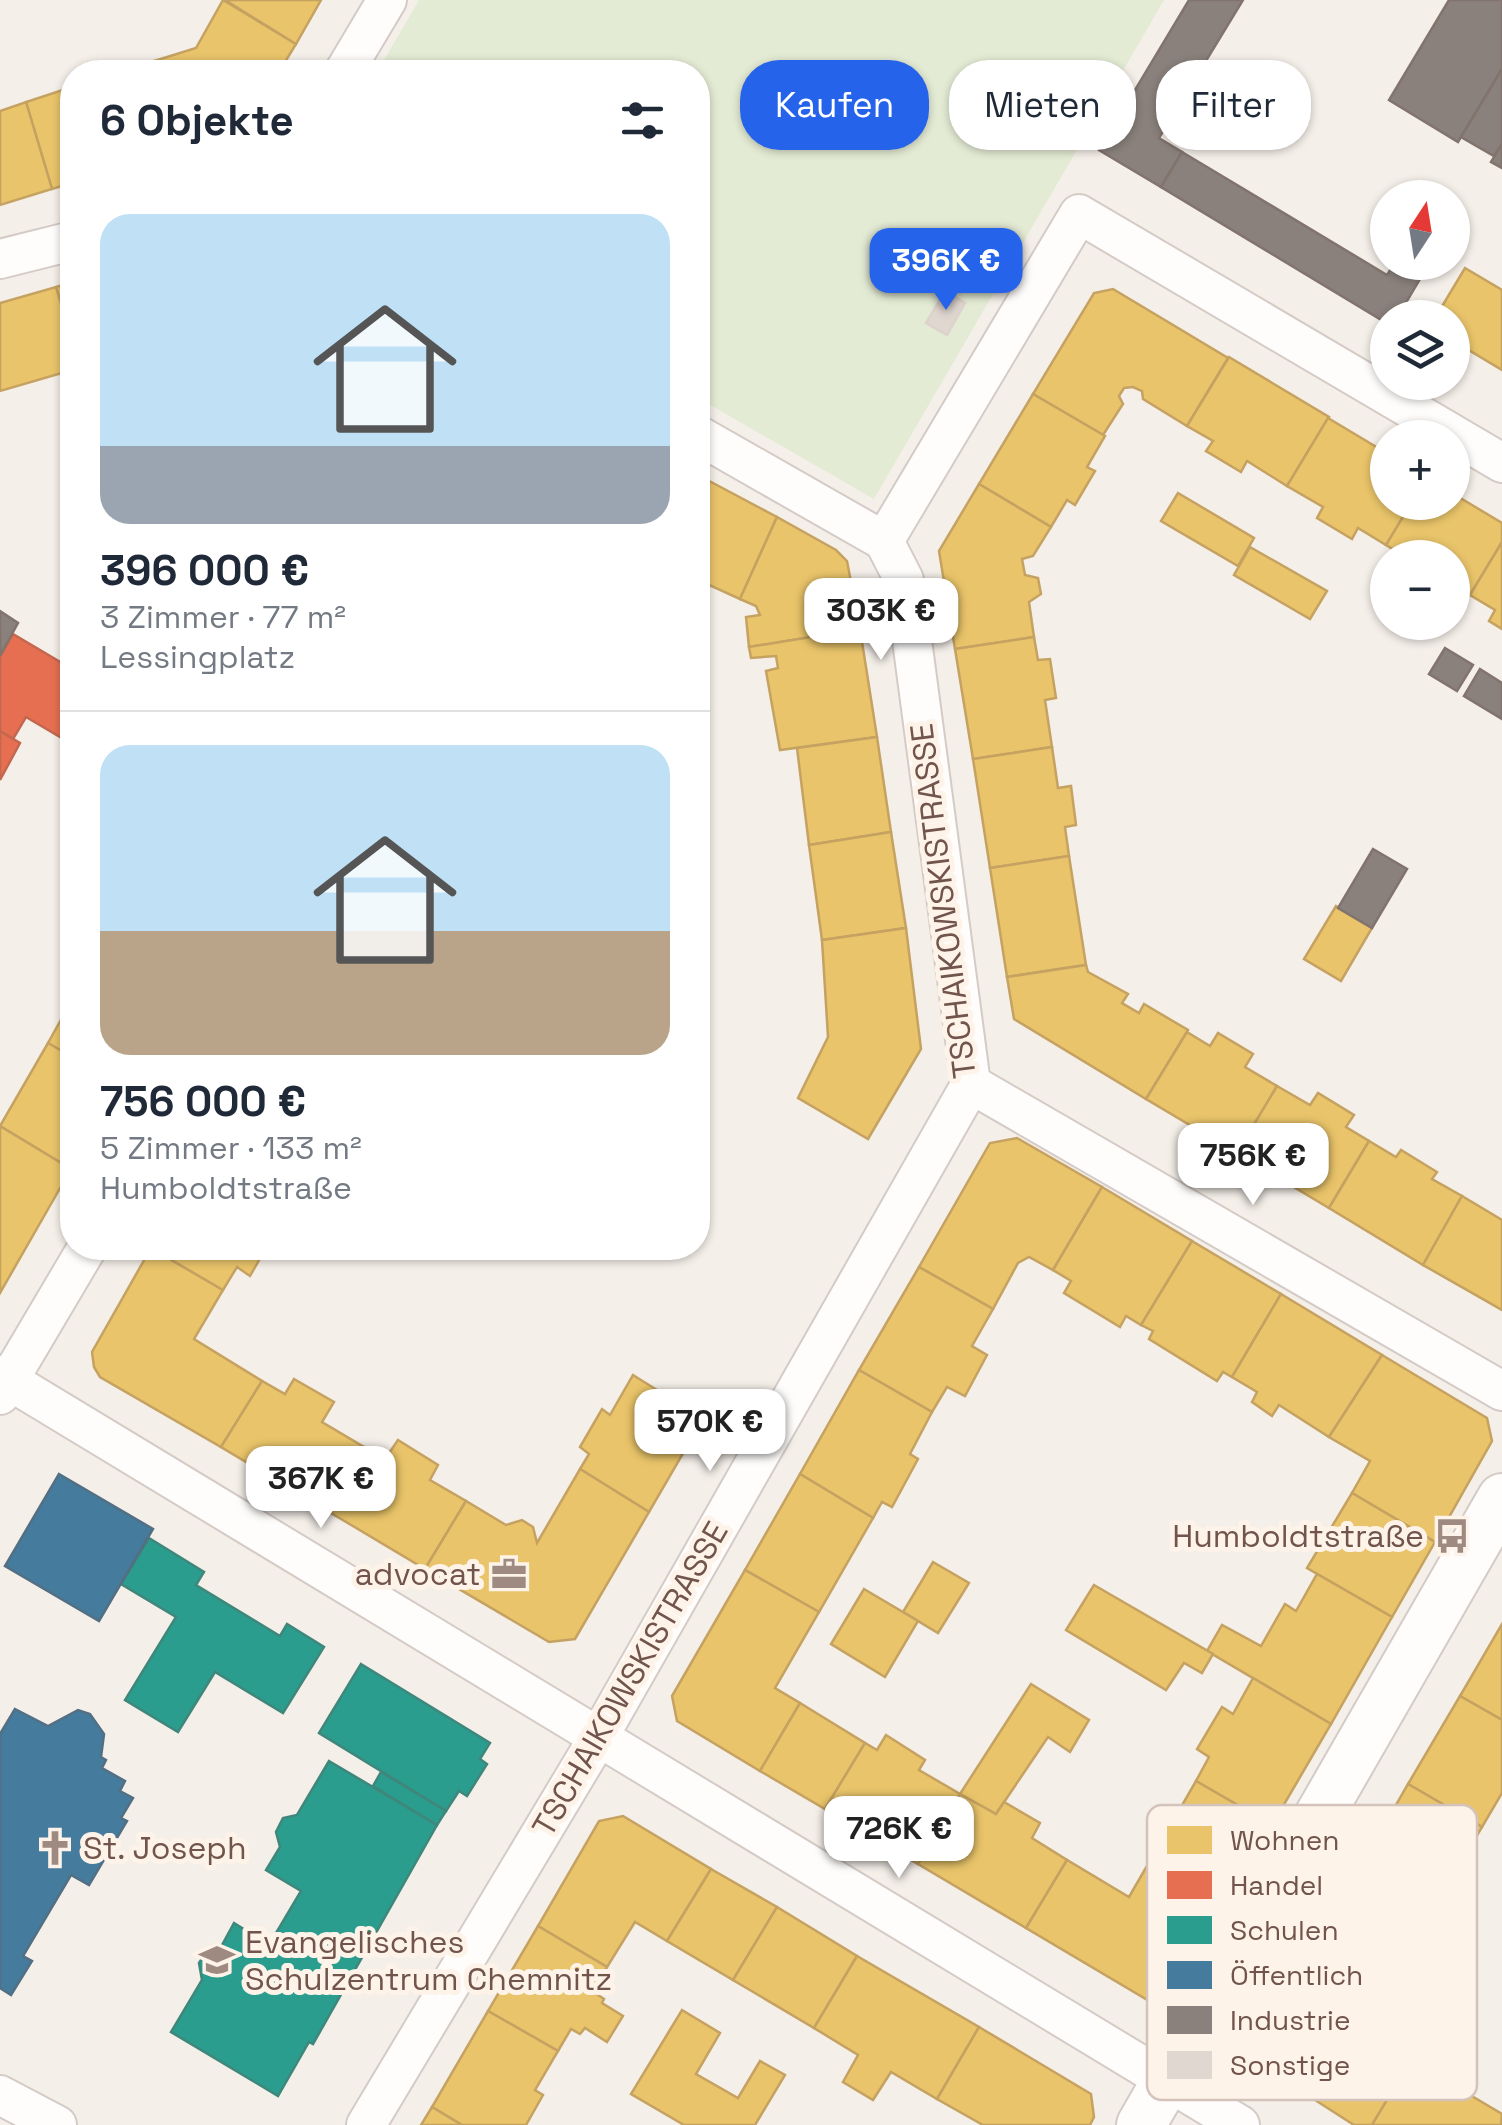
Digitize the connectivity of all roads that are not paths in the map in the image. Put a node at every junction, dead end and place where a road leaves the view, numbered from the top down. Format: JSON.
{"nodes":[{"id":1,"x":387,"y":0,"type":"edge"},
{"id":2,"x":351,"y":60,"type":"edge"},
{"id":3,"x":60,"y":244,"type":"edge"},
{"id":4,"x":0,"y":259,"type":"edge"},
{"id":5,"x":710,"y":441,"type":"edge"},
{"id":6,"x":1502,"y":464,"type":"edge"},
{"id":7,"x":884,"y":541,"type":"junction"},
{"id":8,"x":970,"y":1084,"type":"junction"},
{"id":9,"x":80,"y":1260,"type":"edge"},
{"id":10,"x":3,"y":1383,"type":"edge"},
{"id":11,"x":1502,"y":1391,"type":"edge"},
{"id":12,"x":1502,"y":1498,"type":"edge"},
{"id":13,"x":598,"y":1738,"type":"junction"},
{"id":14,"x":1325,"y":1805,"type":"edge"},
{"id":15,"x":1147,"y":2071,"type":"edge"},
{"id":16,"x":0,"y":2095,"type":"edge"},
{"id":17,"x":1155,"y":2100,"type":"edge"},
{"id":18,"x":1196,"y":2100,"type":"edge"},
{"id":19,"x":57,"y":2125,"type":"edge"},
{"id":20,"x":366,"y":2125,"type":"edge"},
{"id":21,"x":1141,"y":2125,"type":"edge"},
{"id":22,"x":1240,"y":2125,"type":"edge"}],
"edges":[{"from":1,"to":2,"type":"street"},
{"from":3,"to":4,"type":"street"},
{"from":5,"to":7,"type":"street"},
{"from":6,"to":7,"type":"street"},
{"from":7,"to":8,"type":"street","name":"TSCHAIKOWSKISTRASSE"},
{"from":8,"to":11,"type":"street"},
{"from":8,"to":13,"type":"street","name":"TSCHAIKOWSKISTRASSE"},
{"from":9,"to":10,"type":"street"},
{"from":10,"to":13,"type":"street"},
{"from":12,"to":14,"type":"street"},
{"from":13,"to":15,"type":"street"},
{"from":13,"to":20,"type":"street","name":"TSCHAIKOWSKISTRASSE"},
{"from":16,"to":19,"type":"street"},
{"from":17,"to":21,"type":"street"},
{"from":18,"to":22,"type":"street"}]}
